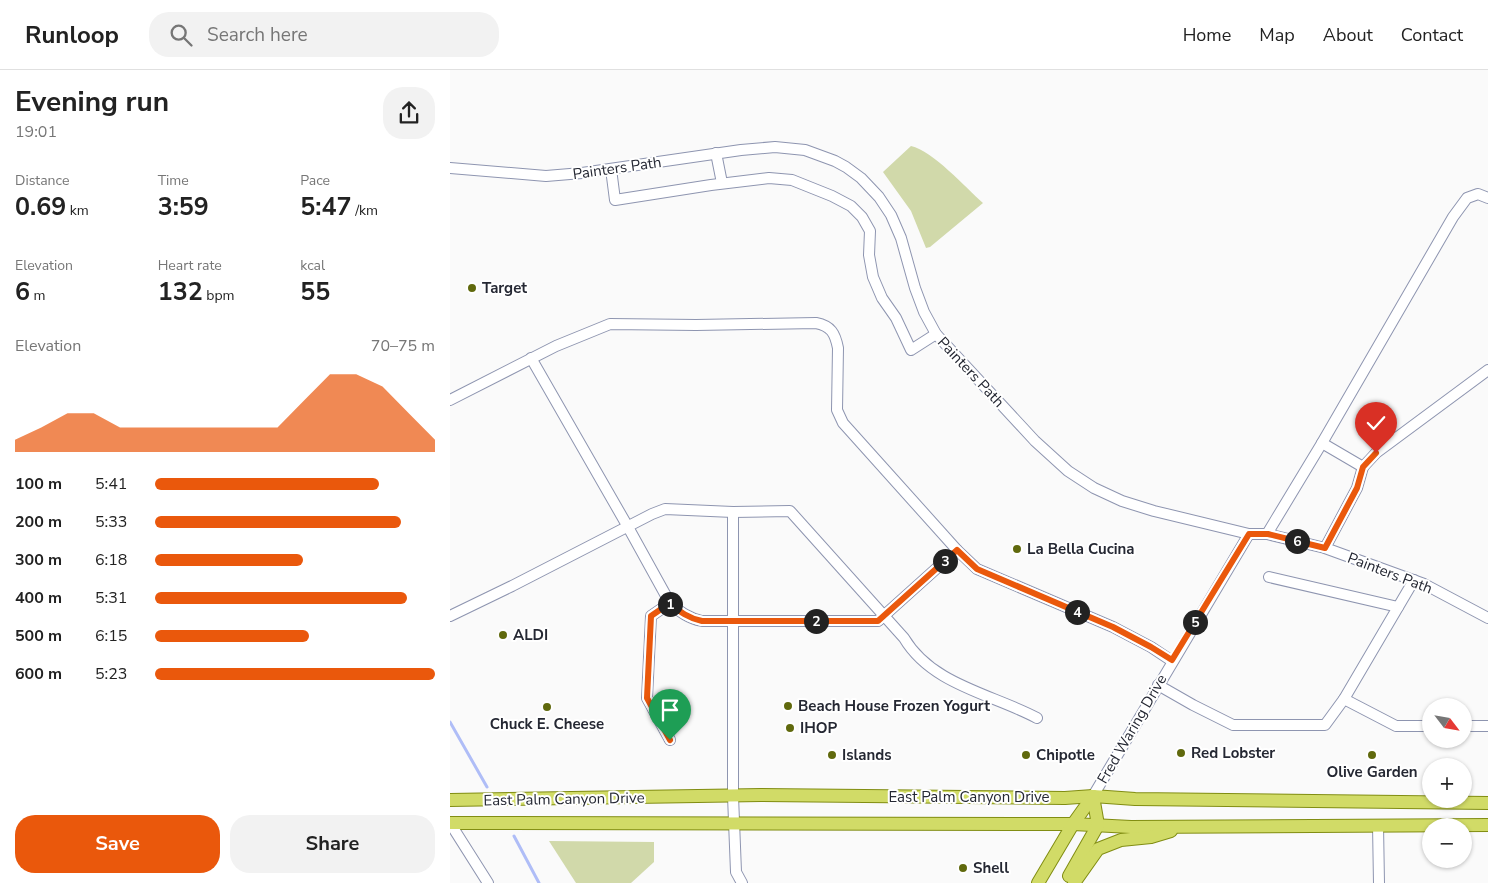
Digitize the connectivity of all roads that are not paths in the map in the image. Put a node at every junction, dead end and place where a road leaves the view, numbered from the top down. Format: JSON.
{"nodes":[{"id":1,"x":716,"y":153,"type":"junction"},
{"id":2,"x":450,"y":168,"type":"edge"},
{"id":3,"x":611,"y":169,"type":"junction"},
{"id":4,"x":722,"y":183,"type":"junction"},
{"id":5,"x":1488,"y":198,"type":"edge"},
{"id":6,"x":936,"y":334,"type":"junction"},
{"id":7,"x":531,"y":358,"type":"junction"},
{"id":8,"x":1488,"y":370,"type":"edge"},
{"id":9,"x":450,"y":400,"type":"edge"},
{"id":10,"x":1322,"y":443,"type":"junction"},
{"id":11,"x":1363,"y":467,"type":"junction"},
{"id":12,"x":733,"y":512,"type":"junction"},
{"id":13,"x":628,"y":527,"type":"junction"},
{"id":14,"x":1249,"y":534,"type":"junction"},
{"id":15,"x":1268,"y":534,"type":"junction"},
{"id":16,"x":1325,"y":548,"type":"junction"},
{"id":17,"x":957,"y":550,"type":"junction"},
{"id":18,"x":1269,"y":577,"type":"dead end"},
{"id":19,"x":1414,"y":580,"type":"junction"},
{"id":20,"x":670,"y":603,"type":"junction"},
{"id":21,"x":1398,"y":607,"type":"junction"},
{"id":22,"x":450,"y":616,"type":"edge"},
{"id":23,"x":884,"y":616,"type":"junction"},
{"id":24,"x":1488,"y":618,"type":"edge"},
{"id":25,"x":733,"y":621,"type":"junction"},
{"id":26,"x":1172,"y":660,"type":"junction"},
{"id":27,"x":1158,"y":685,"type":"junction"},
{"id":28,"x":1344,"y":699,"type":"junction"},
{"id":29,"x":1037,"y":718,"type":"dead end"},
{"id":30,"x":1422,"y":726,"type":"edge"},
{"id":31,"x":1472,"y":726,"type":"edge"},
{"id":32,"x":1488,"y":726,"type":"edge"},
{"id":33,"x":670,"y":740,"type":"dead end"},
{"id":34,"x":733,"y":796,"type":"junction"},
{"id":35,"x":1093,"y":796,"type":"junction"},
{"id":36,"x":450,"y":800,"type":"edge"},
{"id":37,"x":1488,"y":803,"type":"edge"},
{"id":38,"x":450,"y":823,"type":"edge"},
{"id":39,"x":734,"y":824,"type":"junction"},
{"id":40,"x":1073,"y":824,"type":"junction"},
{"id":41,"x":1098,"y":825,"type":"junction"},
{"id":42,"x":1378,"y":825,"type":"junction"},
{"id":43,"x":1488,"y":825,"type":"edge"},
{"id":44,"x":1186,"y":826,"type":"junction"},
{"id":45,"x":488,"y":883,"type":"edge"},
{"id":46,"x":742,"y":883,"type":"edge"},
{"id":47,"x":1038,"y":883,"type":"edge"},
{"id":48,"x":1065,"y":883,"type":"edge"},
{"id":49,"x":1074,"y":883,"type":"edge"},
{"id":50,"x":1379,"y":883,"type":"edge"}],
"edges":[{"from":1,"to":3,"type":"street","name":"Painters Path"},
{"from":1,"to":4,"type":"street"},
{"from":1,"to":6,"type":"street","name":"Painters Path"},
{"from":2,"to":3,"type":"street","name":"Painters Path"},
{"from":3,"to":4,"type":"street"},
{"from":4,"to":6,"type":"street"},
{"from":5,"to":10,"type":"street"},
{"from":6,"to":14,"type":"street","name":"Painters Path"},
{"from":7,"to":9,"type":"street"},
{"from":7,"to":13,"type":"street"},
{"from":7,"to":17,"type":"street"},
{"from":8,"to":11,"type":"street"},
{"from":10,"to":11,"type":"street"},
{"from":10,"to":15,"type":"street"},
{"from":11,"to":16,"type":"street"},
{"from":12,"to":13,"type":"street"},
{"from":12,"to":23,"type":"street"},
{"from":12,"to":25,"type":"street"},
{"from":13,"to":20,"type":"street"},
{"from":13,"to":22,"type":"street"},
{"from":14,"to":15,"type":"street","name":"Painters Path"},
{"from":14,"to":26,"type":"street","name":"Fred Waring Drive"},
{"from":15,"to":16,"type":"street","name":"Painters Path"},
{"from":16,"to":19,"type":"street","name":"Painters Path"},
{"from":17,"to":23,"type":"street"},
{"from":17,"to":26,"type":"street"},
{"from":18,"to":21,"type":"street"},
{"from":19,"to":21,"type":"street"},
{"from":19,"to":24,"type":"street","name":"Painters Path"},
{"from":20,"to":25,"type":"street"},
{"from":20,"to":33,"type":"street"},
{"from":21,"to":28,"type":"street"},
{"from":23,"to":25,"type":"street"},
{"from":23,"to":29,"type":"street"},
{"from":25,"to":34,"type":"street"},
{"from":26,"to":27,"type":"street","name":"Fred Waring Drive"},
{"from":27,"to":28,"type":"street"},
{"from":27,"to":35,"type":"street","name":"Fred Waring Drive"},
{"from":28,"to":30,"type":"street"},
{"from":31,"to":32,"type":"street"},
{"from":34,"to":35,"type":"main road","name":"East Palm Canyon Drive"},
{"from":34,"to":36,"type":"main road","name":"East Palm Canyon Drive"},
{"from":34,"to":39,"type":"street"},
{"from":35,"to":37,"type":"main road","name":"East Palm Canyon Drive"},
{"from":35,"to":40,"type":"main road","name":"Fred Waring Drive"},
{"from":35,"to":41,"type":"main road","name":"Fred Waring Drive"},
{"from":38,"to":39,"type":"main road","name":"East Palm Canyon Drive"},
{"from":38,"to":45,"type":"street"},
{"from":39,"to":40,"type":"main road","name":"East Palm Canyon Drive"},
{"from":39,"to":46,"type":"street"},
{"from":40,"to":41,"type":"main road","name":"East Palm Canyon Drive"},
{"from":40,"to":47,"type":"main road","name":"Fred Waring Drive"},
{"from":41,"to":44,"type":"main road","name":"East Palm Canyon Drive"},
{"from":41,"to":48,"type":"main road"},
{"from":42,"to":43,"type":"main road","name":"East Palm Canyon Drive"},
{"from":42,"to":44,"type":"main road","name":"East Palm Canyon Drive"},
{"from":42,"to":50,"type":"street"},
{"from":44,"to":49,"type":"main road"}]}
